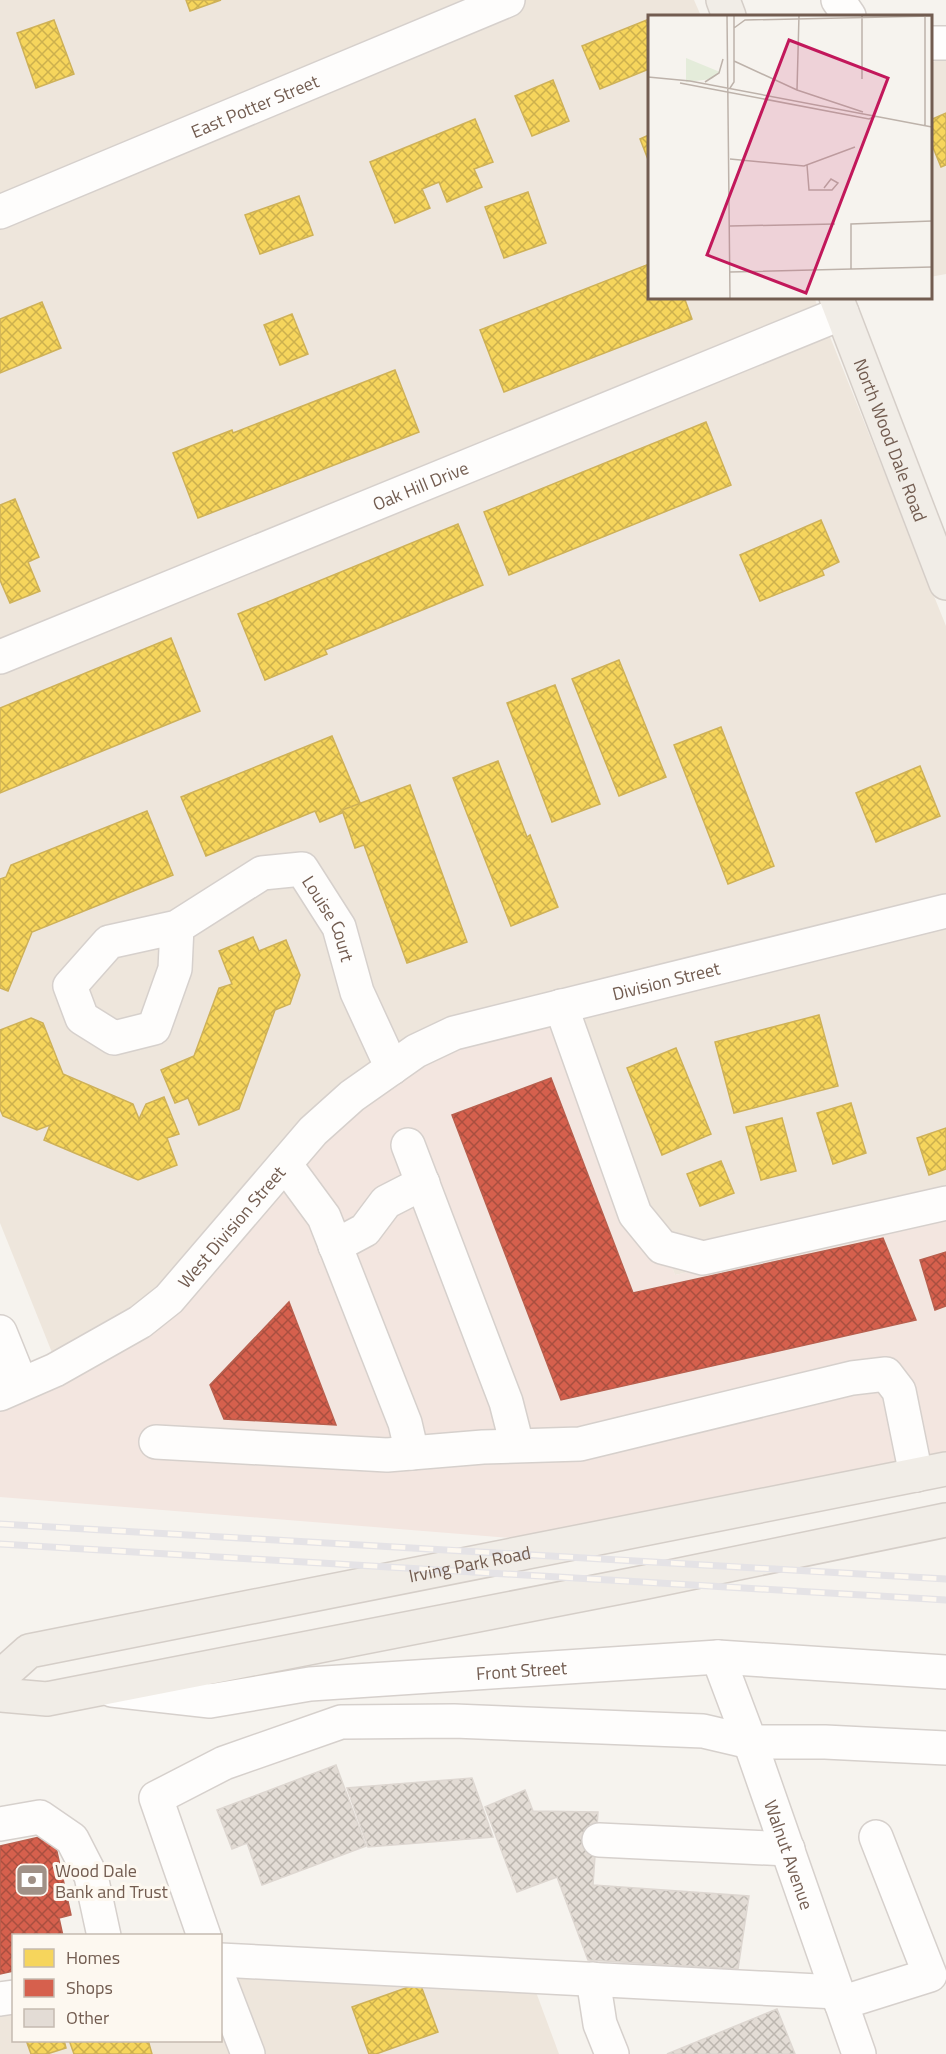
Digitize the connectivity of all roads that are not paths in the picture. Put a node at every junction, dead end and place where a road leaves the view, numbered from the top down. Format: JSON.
{"nodes":[{"id":1,"x":508,"y":0,"type":"edge"},
{"id":2,"x":838,"y":0,"type":"edge"},
{"id":3,"x":848,"y":15,"type":"edge"},
{"id":4,"x":0,"y":212,"type":"edge"},
{"id":5,"x":839,"y":305,"type":"edge"},
{"id":6,"x":946,"y":583,"type":"edge"},
{"id":7,"x":0,"y":657,"type":"edge"},
{"id":8,"x":946,"y":911,"type":"edge"},
{"id":9,"x":177,"y":927,"type":"dead end"},
{"id":10,"x":561,"y":1006,"type":"junction"},
{"id":11,"x":392,"y":1068,"type":"junction"},
{"id":12,"x":408,"y":1145,"type":"dead end"},
{"id":13,"x":285,"y":1164,"type":"junction"},
{"id":14,"x":423,"y":1183,"type":"junction"},
{"id":15,"x":946,"y":1203,"type":"edge"},
{"id":16,"x":335,"y":1246,"type":"junction"},
{"id":17,"x":0,"y":1332,"type":"edge"},
{"id":18,"x":11,"y":1389,"type":"edge"},
{"id":19,"x":156,"y":1442,"type":"dead end"},
{"id":20,"x":517,"y":1446,"type":"junction"},
{"id":21,"x":412,"y":1453,"type":"junction"},
{"id":22,"x":931,"y":1472,"type":"edge"},
{"id":23,"x":946,"y":1520,"type":"edge"},
{"id":24,"x":718,"y":1657,"type":"junction"},
{"id":25,"x":946,"y":1672,"type":"edge"},
{"id":26,"x":0,"y":1677,"type":"edge"},
{"id":27,"x":99,"y":1689,"type":"junction"},
{"id":28,"x":0,"y":1695,"type":"edge"},
{"id":29,"x":750,"y":1742,"type":"junction"},
{"id":30,"x":946,"y":1748,"type":"edge"},
{"id":31,"x":0,"y":1824,"type":"edge"},
{"id":32,"x":876,"y":1837,"type":"dead end"},
{"id":33,"x":599,"y":1840,"type":"dead end"},
{"id":34,"x":788,"y":1849,"type":"junction"},
{"id":35,"x":104,"y":1934,"type":"edge"},
{"id":36,"x":204,"y":1934,"type":"edge"},
{"id":37,"x":222,"y":1959,"type":"edge"},
{"id":38,"x":593,"y":1979,"type":"junction"},
{"id":39,"x":222,"y":1986,"type":"edge"},
{"id":40,"x":839,"y":1998,"type":"junction"},
{"id":41,"x":248,"y":2054,"type":"edge"},
{"id":42,"x":612,"y":2054,"type":"edge"},
{"id":43,"x":859,"y":2054,"type":"edge"}],
"edges":[{"from":1,"to":4,"type":"street","name":"East Potter Street"},
{"from":2,"to":3,"type":"street"},
{"from":5,"to":6,"type":"main road","name":"North Wood Dale Road"},
{"from":5,"to":7,"type":"street","name":"Oak Hill Drive"},
{"from":8,"to":10,"type":"street","name":"Division Street"},
{"from":9,"to":11,"type":"street","name":"Louise Court"},
{"from":10,"to":11,"type":"street","name":"Division Street"},
{"from":10,"to":15,"type":"street"},
{"from":11,"to":13,"type":"street","name":"West Division Street"},
{"from":12,"to":14,"type":"street"},
{"from":13,"to":16,"type":"street"},
{"from":13,"to":18,"type":"street","name":"West Division Street"},
{"from":14,"to":16,"type":"street"},
{"from":14,"to":20,"type":"street"},
{"from":16,"to":21,"type":"street"},
{"from":17,"to":18,"type":"street"},
{"from":19,"to":21,"type":"street"},
{"from":20,"to":21,"type":"street"},
{"from":20,"to":22,"type":"street"},
{"from":22,"to":26,"type":"main road","name":"Irving Park Road"},
{"from":23,"to":27,"type":"main road"},
{"from":24,"to":25,"type":"street","name":"Front Street"},
{"from":24,"to":27,"type":"street","name":"Front Street"},
{"from":24,"to":29,"type":"street","name":"Walnut Avenue"},
{"from":27,"to":28,"type":"main road"},
{"from":29,"to":30,"type":"street"},
{"from":29,"to":34,"type":"street","name":"Walnut Avenue"},
{"from":29,"to":36,"type":"street"},
{"from":31,"to":35,"type":"street"},
{"from":32,"to":40,"type":"street"},
{"from":33,"to":34,"type":"street"},
{"from":34,"to":40,"type":"street","name":"Walnut Avenue"},
{"from":37,"to":38,"type":"street"},
{"from":38,"to":40,"type":"street"},
{"from":38,"to":42,"type":"street"},
{"from":39,"to":41,"type":"street"},
{"from":40,"to":43,"type":"street","name":"Walnut Avenue"}]}
